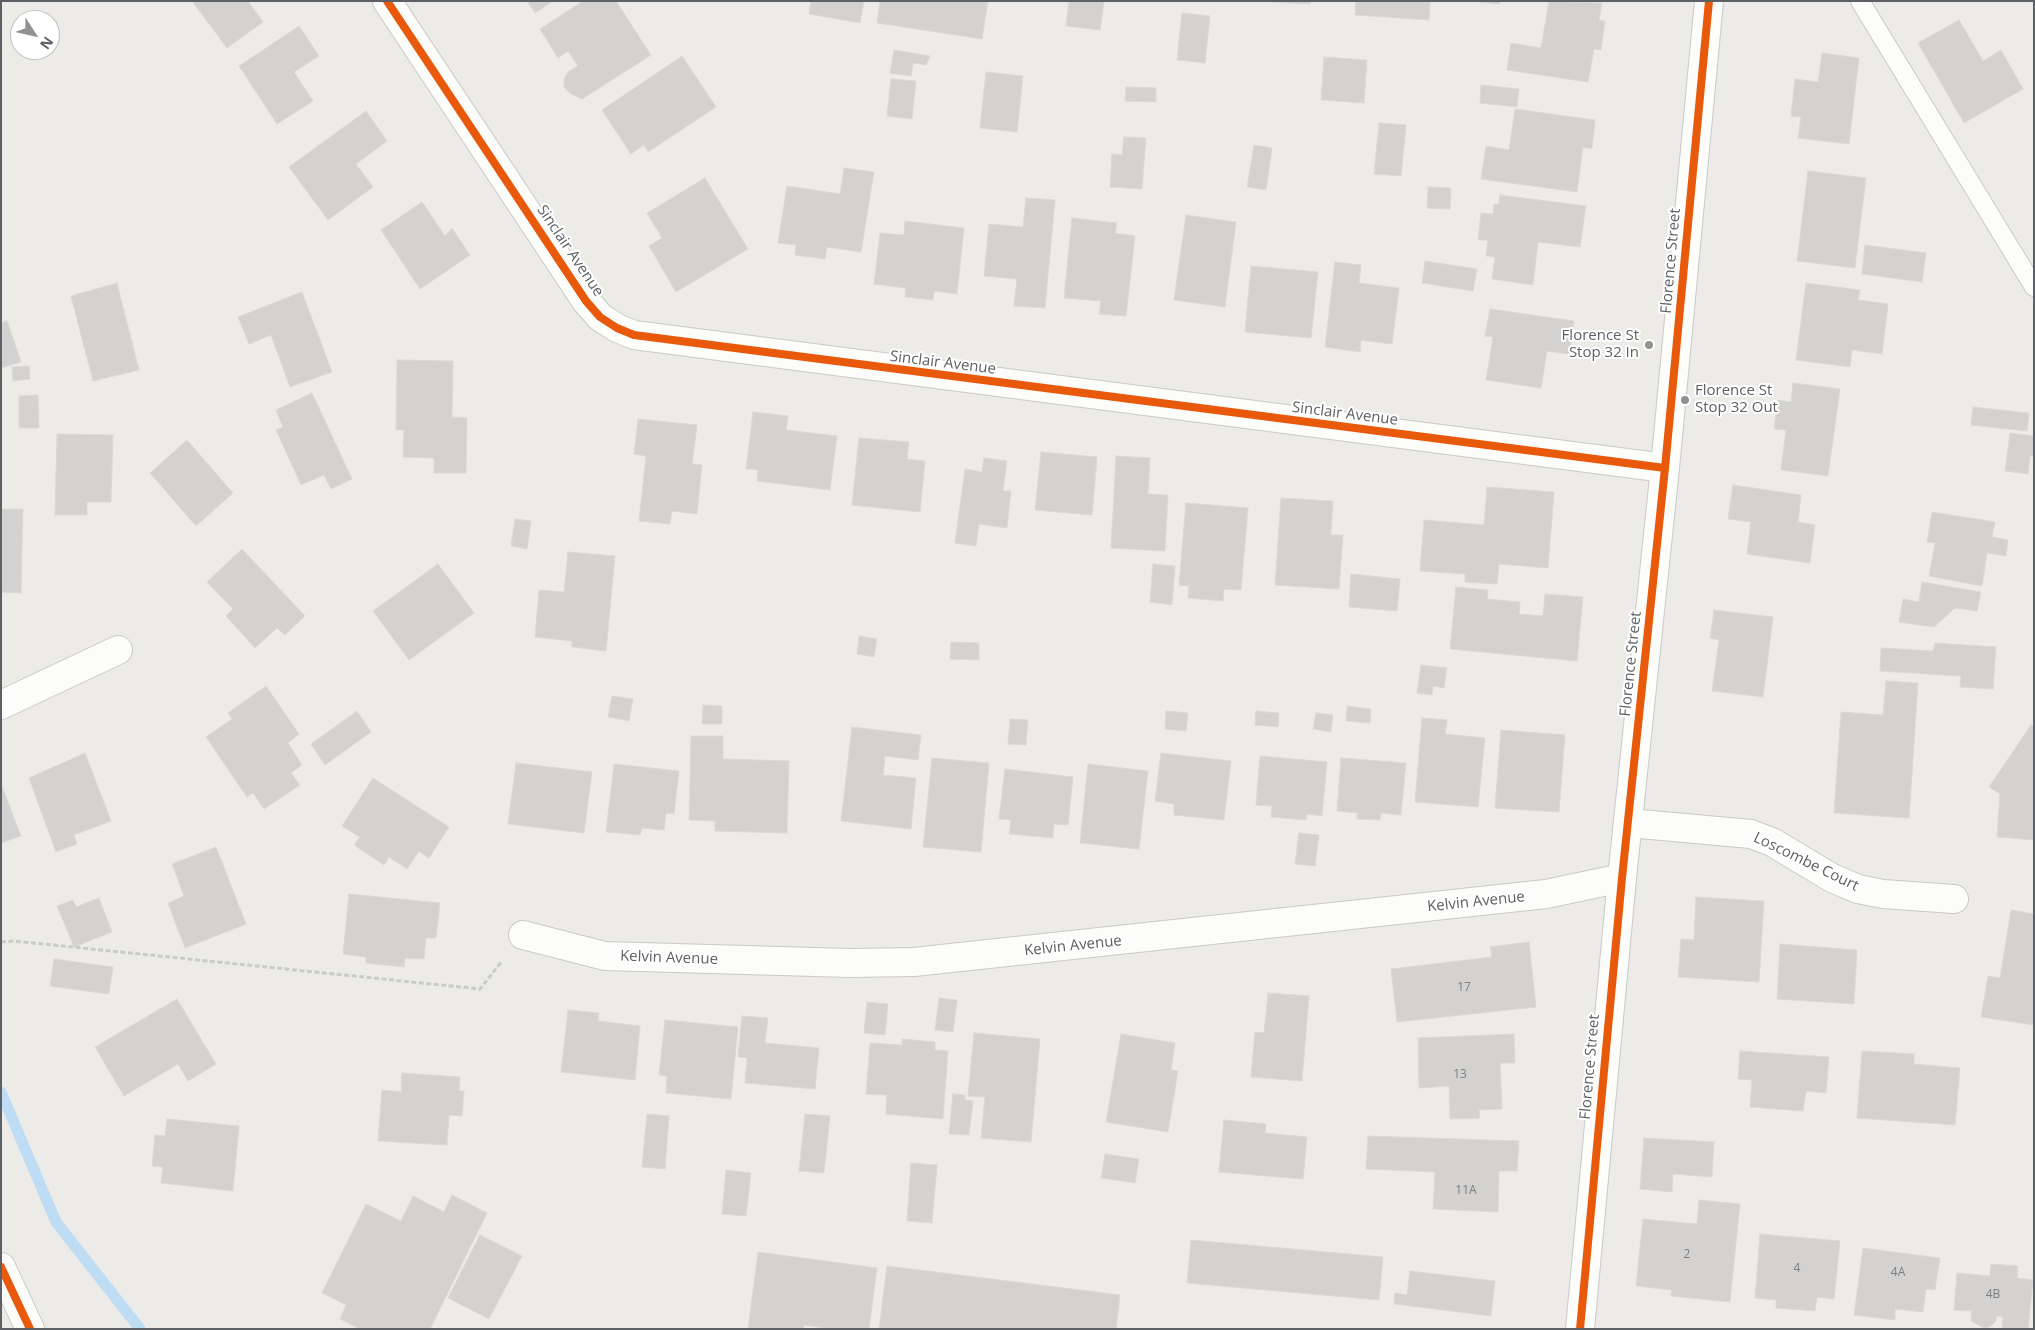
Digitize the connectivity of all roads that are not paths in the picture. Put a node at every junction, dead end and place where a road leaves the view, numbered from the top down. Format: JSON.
{"nodes":[{"id":1,"x":387,"y":1,"type":"edge"},
{"id":2,"x":1709,"y":1,"type":"edge"},
{"id":3,"x":1860,"y":1,"type":"edge"},
{"id":4,"x":2034,"y":287,"type":"edge"},
{"id":5,"x":1665,"y":468,"type":"junction"},
{"id":6,"x":118,"y":650,"type":"dead end"},
{"id":7,"x":1,"y":705,"type":"edge"},
{"id":8,"x":1629,"y":823,"type":"junction"},
{"id":9,"x":1622,"y":878,"type":"junction"},
{"id":10,"x":1954,"y":899,"type":"dead end"},
{"id":11,"x":523,"y":935,"type":"road end"},
{"id":12,"x":1,"y":1267,"type":"edge"},
{"id":13,"x":30,"y":1329,"type":"edge"},
{"id":14,"x":1580,"y":1329,"type":"edge"}],
"edges":[{"from":1,"to":5,"type":"street","name":"Sinclair Avenue"},
{"from":2,"to":5,"type":"street","name":"Florence Street"},
{"from":3,"to":4,"type":"lane"},
{"from":5,"to":8,"type":"street","name":"Florence Street"},
{"from":6,"to":7,"type":"street"},
{"from":8,"to":9,"type":"street","name":"Florence Street"},
{"from":8,"to":10,"type":"street","name":"Loscombe Court"},
{"from":9,"to":11,"type":"street","name":"Kelvin Avenue"},
{"from":9,"to":14,"type":"street","name":"Florence Street"},
{"from":12,"to":13,"type":"street"}]}
